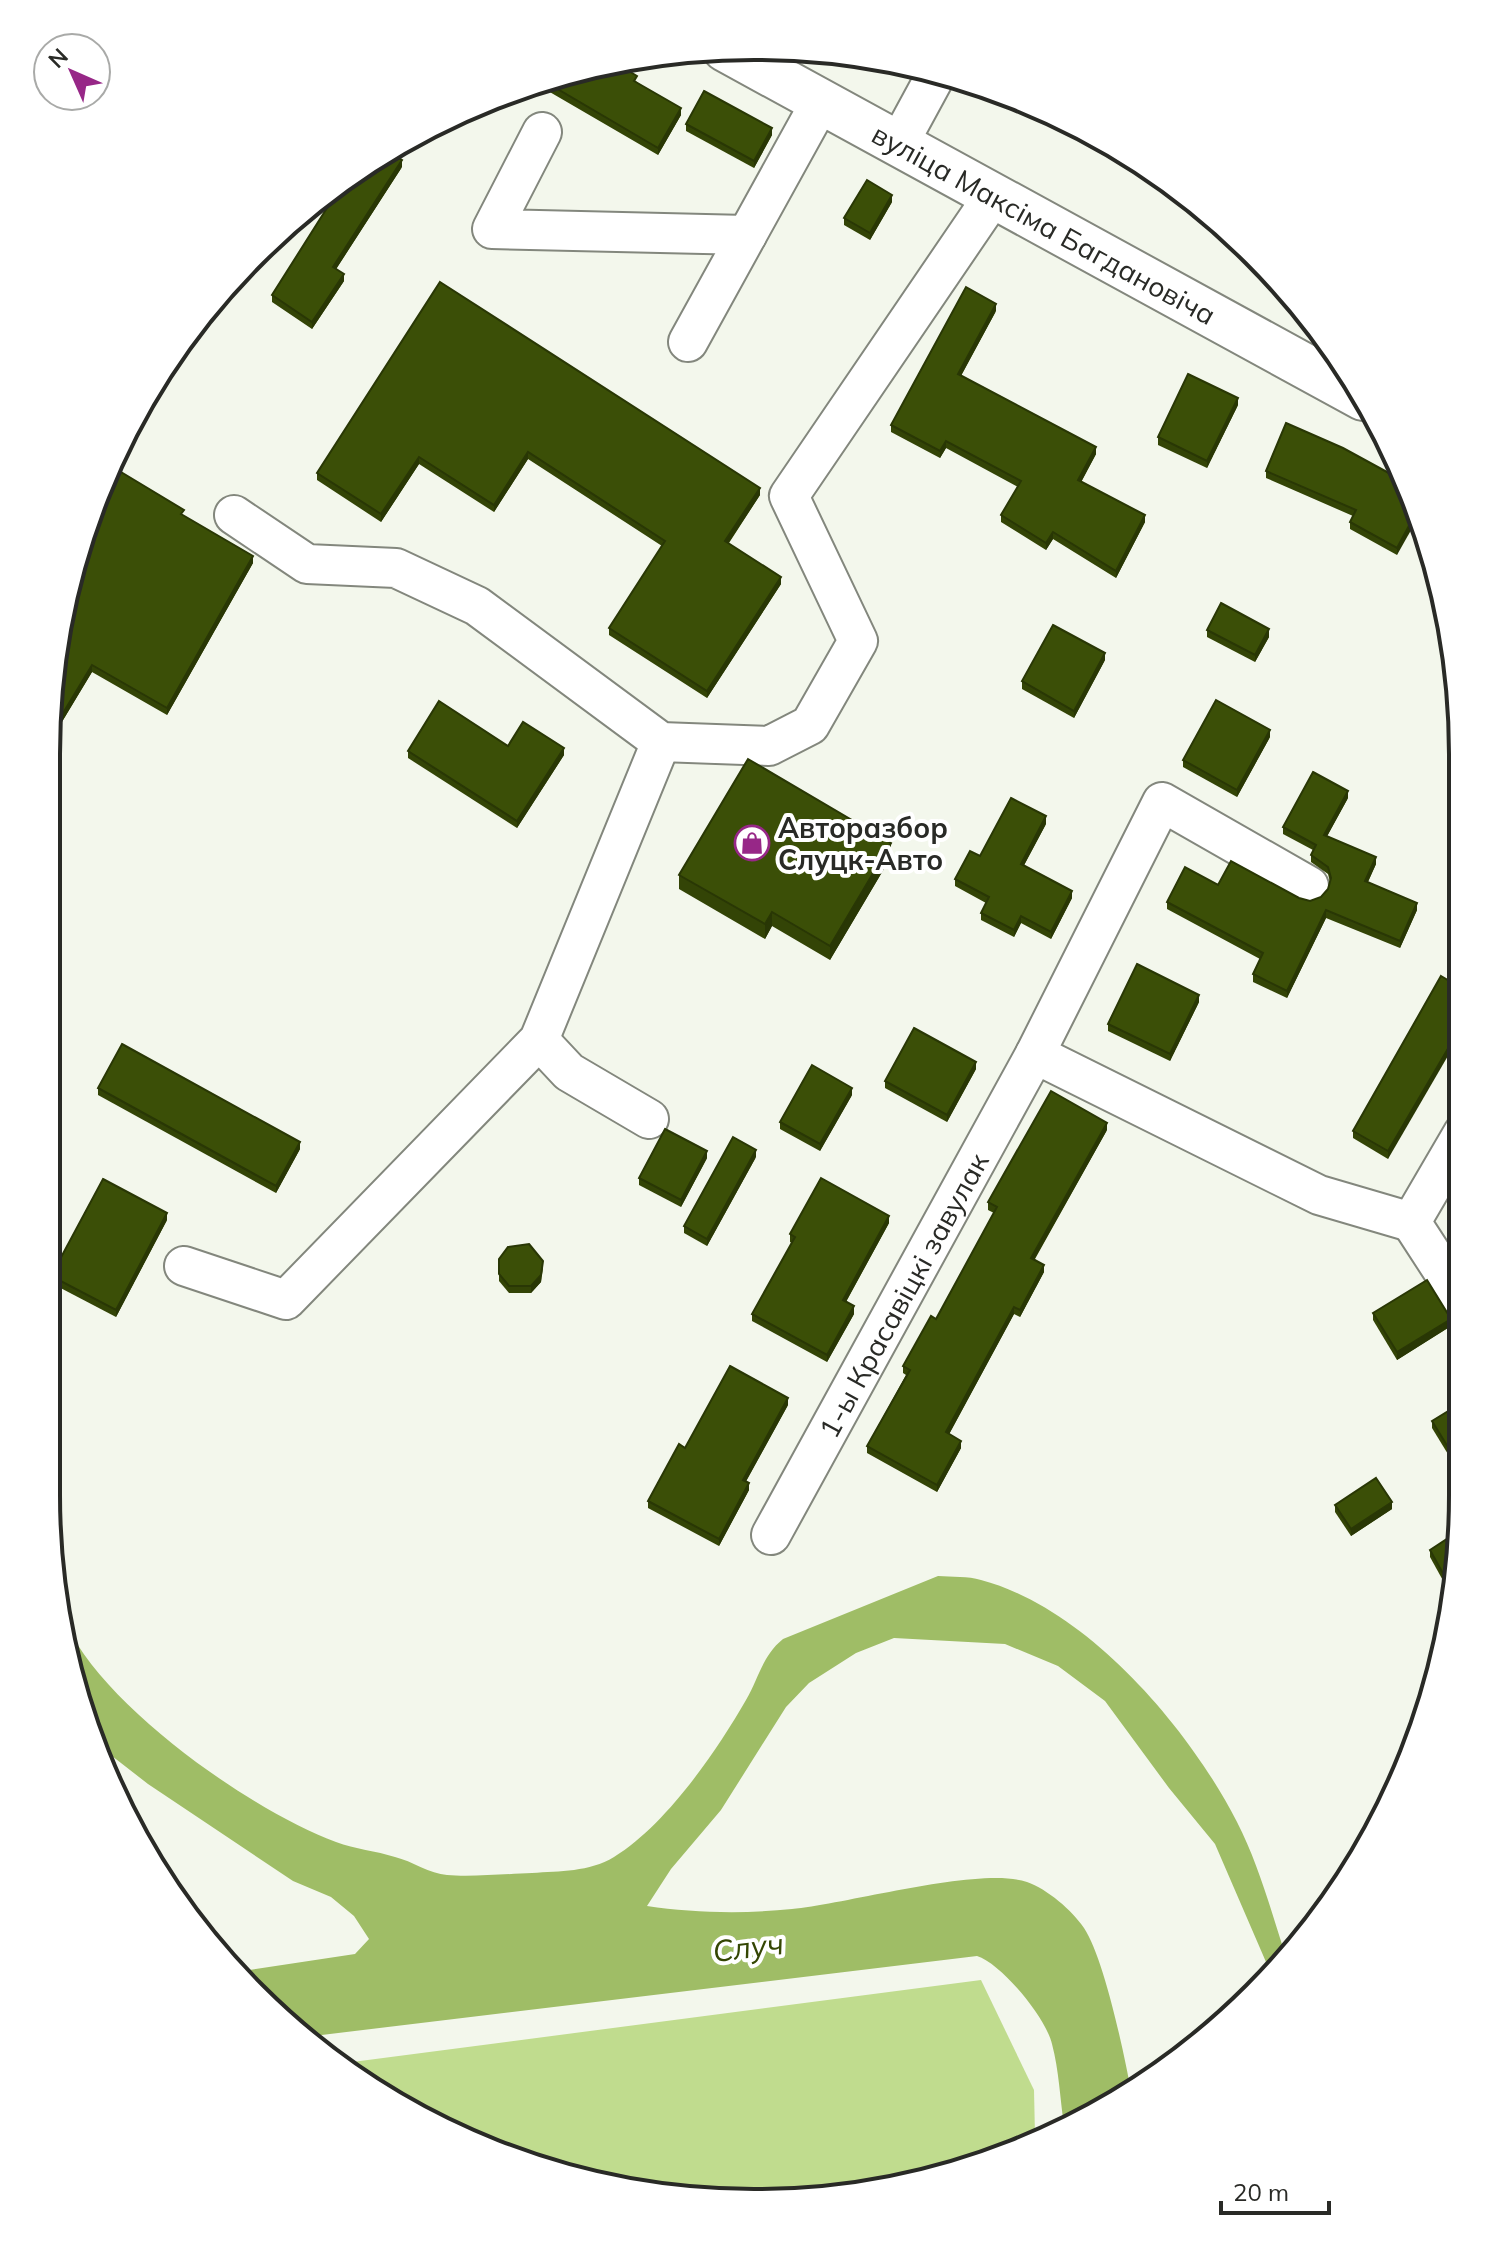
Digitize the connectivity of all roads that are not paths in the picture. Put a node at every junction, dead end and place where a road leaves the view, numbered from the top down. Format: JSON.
{"nodes":[{"id":1,"x":746,"y":60,"type":"edge"},
{"id":2,"x":931,"y":83,"type":"edge"},
{"id":3,"x":821,"y":101,"type":"junction"},
{"id":4,"x":542,"y":132,"type":"dead end"},
{"id":5,"x":899,"y":143,"type":"junction"},
{"id":6,"x":994,"y":195,"type":"junction"},
{"id":7,"x":747,"y":235,"type":"junction"},
{"id":8,"x":688,"y":342,"type":"dead end"},
{"id":9,"x":1344,"y":387,"type":"edge"},
{"id":10,"x":234,"y":515,"type":"dead end"},
{"id":11,"x":661,"y":742,"type":"junction"},
{"id":12,"x":1309,"y":886,"type":"dead end"},
{"id":13,"x":539,"y":1040,"type":"junction"},
{"id":14,"x":1035,"y":1054,"type":"junction"},
{"id":15,"x":649,"y":1119,"type":"dead end"},
{"id":16,"x":1449,"y":1157,"type":"edge"},
{"id":17,"x":1411,"y":1222,"type":"junction"},
{"id":18,"x":184,"y":1266,"type":"dead end"},
{"id":19,"x":1449,"y":1280,"type":"edge"},
{"id":20,"x":771,"y":1535,"type":"dead end"}],
"edges":[{"from":1,"to":3,"type":"main road","name":"вуліца Максіма Багдановіча"},
{"from":2,"to":5,"type":"street"},
{"from":3,"to":5,"type":"main road","name":"вуліца Максіма Багдановіча"},
{"from":3,"to":7,"type":"street"},
{"from":4,"to":7,"type":"street"},
{"from":5,"to":6,"type":"main road","name":"вуліца Максіма Багдановіча"},
{"from":6,"to":9,"type":"main road","name":"вуліца Максіма Багдановіча"},
{"from":6,"to":11,"type":"street"},
{"from":7,"to":8,"type":"street"},
{"from":10,"to":11,"type":"street"},
{"from":11,"to":13,"type":"street"},
{"from":12,"to":14,"type":"street","name":"1-ы Красавіцкі завулак"},
{"from":13,"to":15,"type":"street"},
{"from":13,"to":18,"type":"street"},
{"from":14,"to":17,"type":"street"},
{"from":14,"to":20,"type":"street","name":"1-ы Красавіцкі завулак"},
{"from":16,"to":17,"type":"street"},
{"from":17,"to":19,"type":"street"}]}
